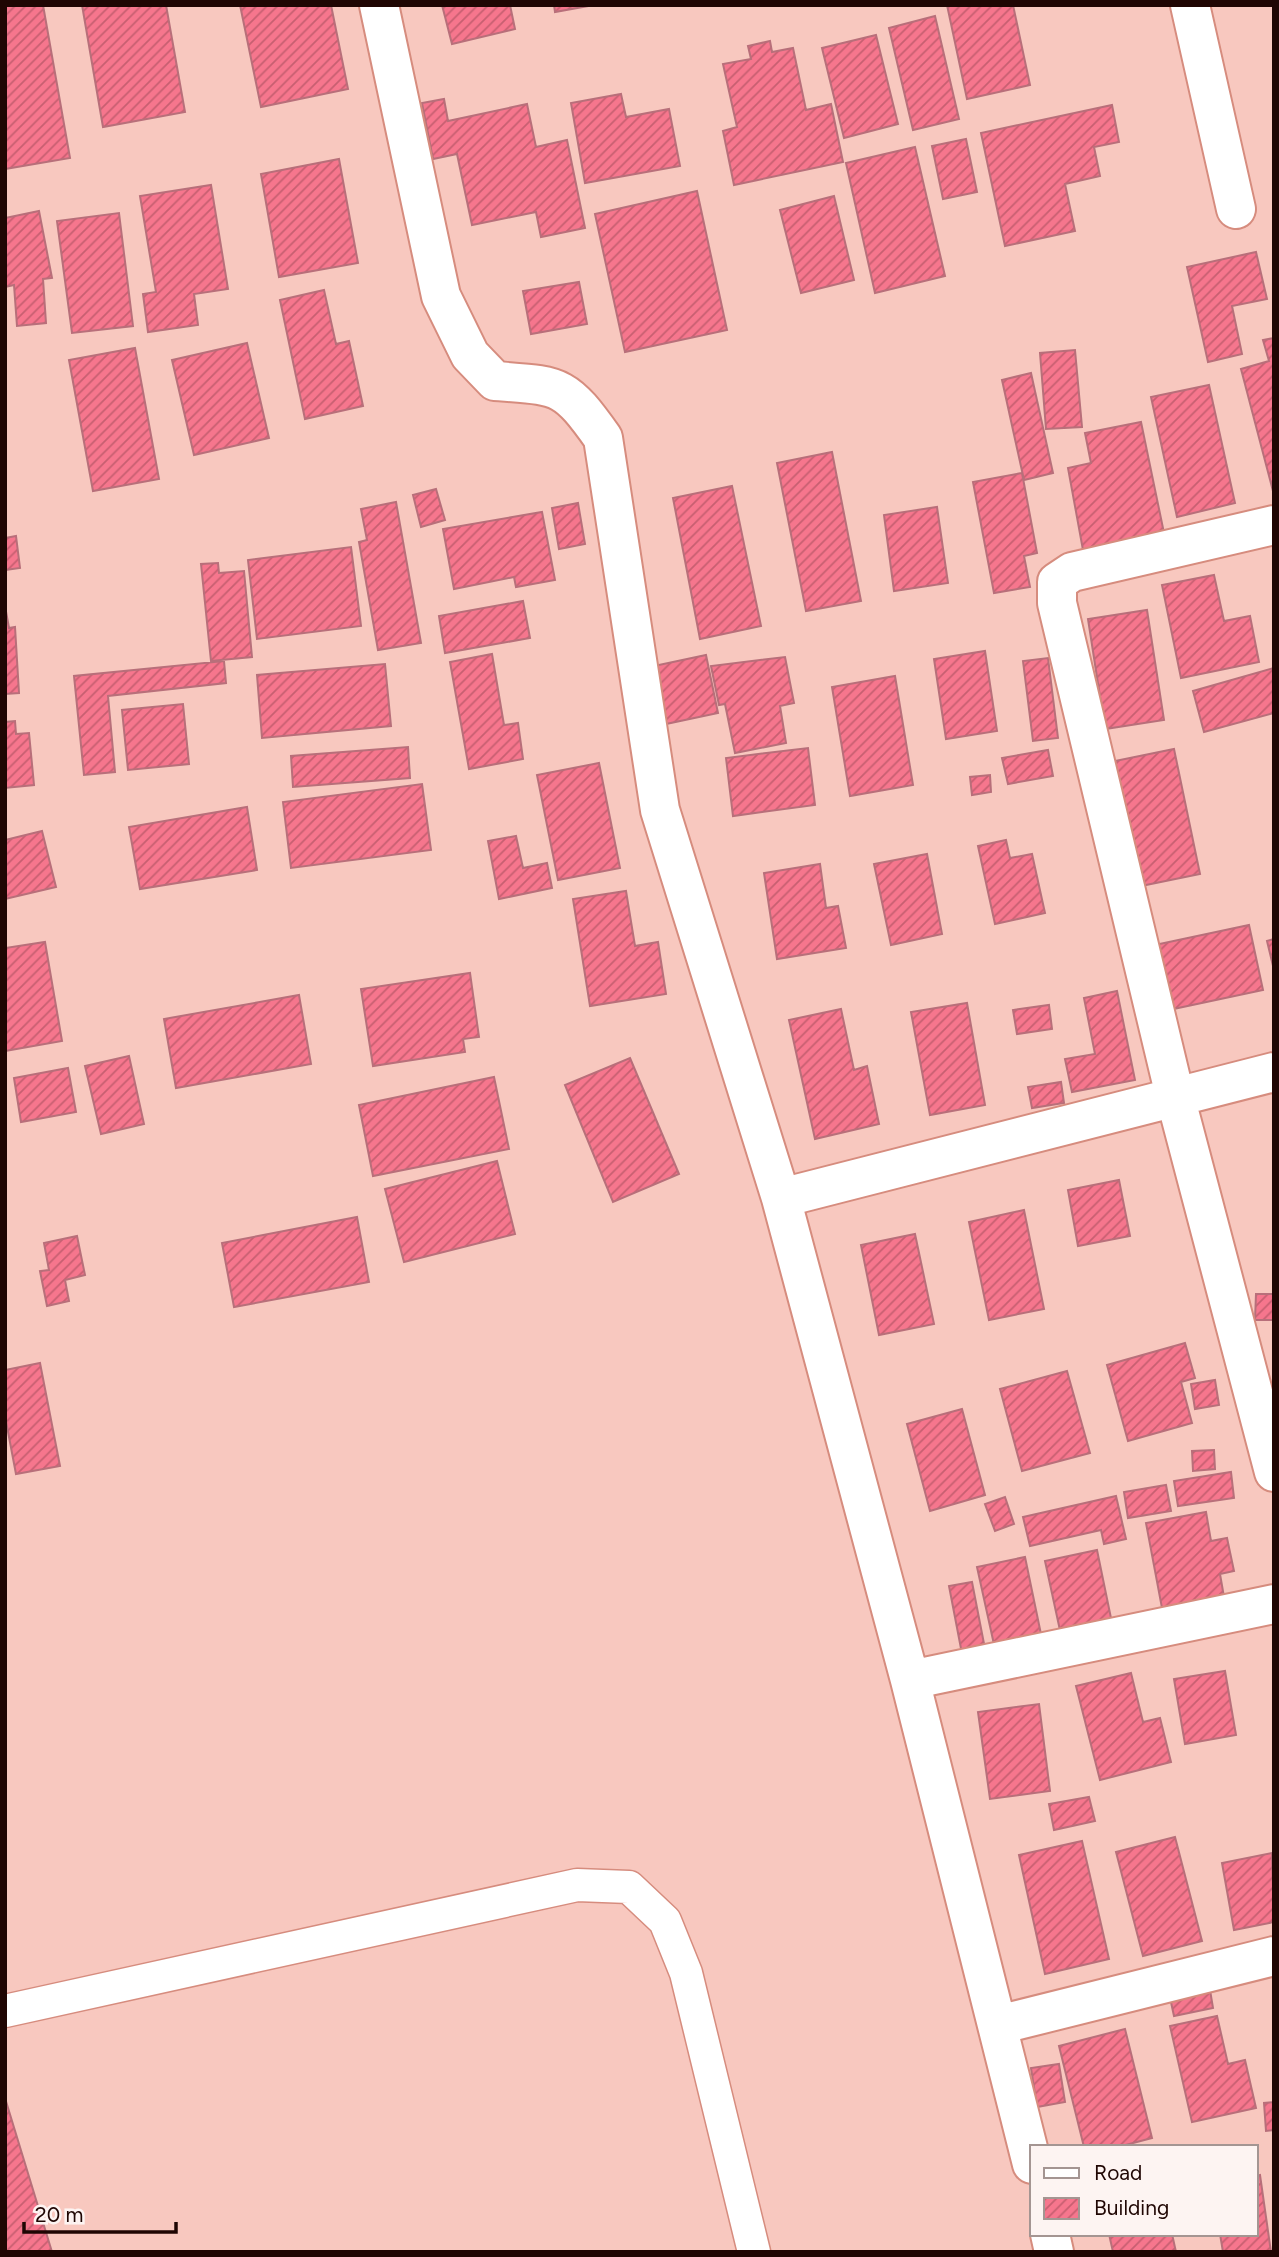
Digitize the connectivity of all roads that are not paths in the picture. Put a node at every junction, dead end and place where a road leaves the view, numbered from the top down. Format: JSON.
{"nodes":[{"id":1,"x":379,"y":5,"type":"edge"},
{"id":2,"x":1190,"y":5,"type":"edge"},
{"id":3,"x":1236,"y":209,"type":"dead end"},
{"id":4,"x":1274,"y":525,"type":"edge"},
{"id":5,"x":1274,"y":1072,"type":"edge"},
{"id":6,"x":1175,"y":1096,"type":"junction"},
{"id":7,"x":781,"y":1198,"type":"junction"},
{"id":8,"x":1274,"y":1472,"type":"edge"},
{"id":9,"x":1274,"y":1604,"type":"edge"},
{"id":10,"x":910,"y":1681,"type":"junction"},
{"id":11,"x":1274,"y":1956,"type":"edge"},
{"id":12,"x":5,"y":2011,"type":"edge"},
{"id":13,"x":998,"y":2025,"type":"junction"},
{"id":14,"x":1030,"y":2156,"type":"edge"},
{"id":15,"x":754,"y":2252,"type":"edge"}],
"edges":[{"from":1,"to":7,"type":"street"},
{"from":2,"to":3,"type":"street"},
{"from":4,"to":6,"type":"street"},
{"from":5,"to":6,"type":"street"},
{"from":6,"to":7,"type":"street"},
{"from":6,"to":8,"type":"street"},
{"from":7,"to":10,"type":"street"},
{"from":9,"to":10,"type":"street"},
{"from":10,"to":13,"type":"street"},
{"from":11,"to":13,"type":"street"},
{"from":12,"to":15,"type":"lane"},
{"from":13,"to":14,"type":"street"}]}
